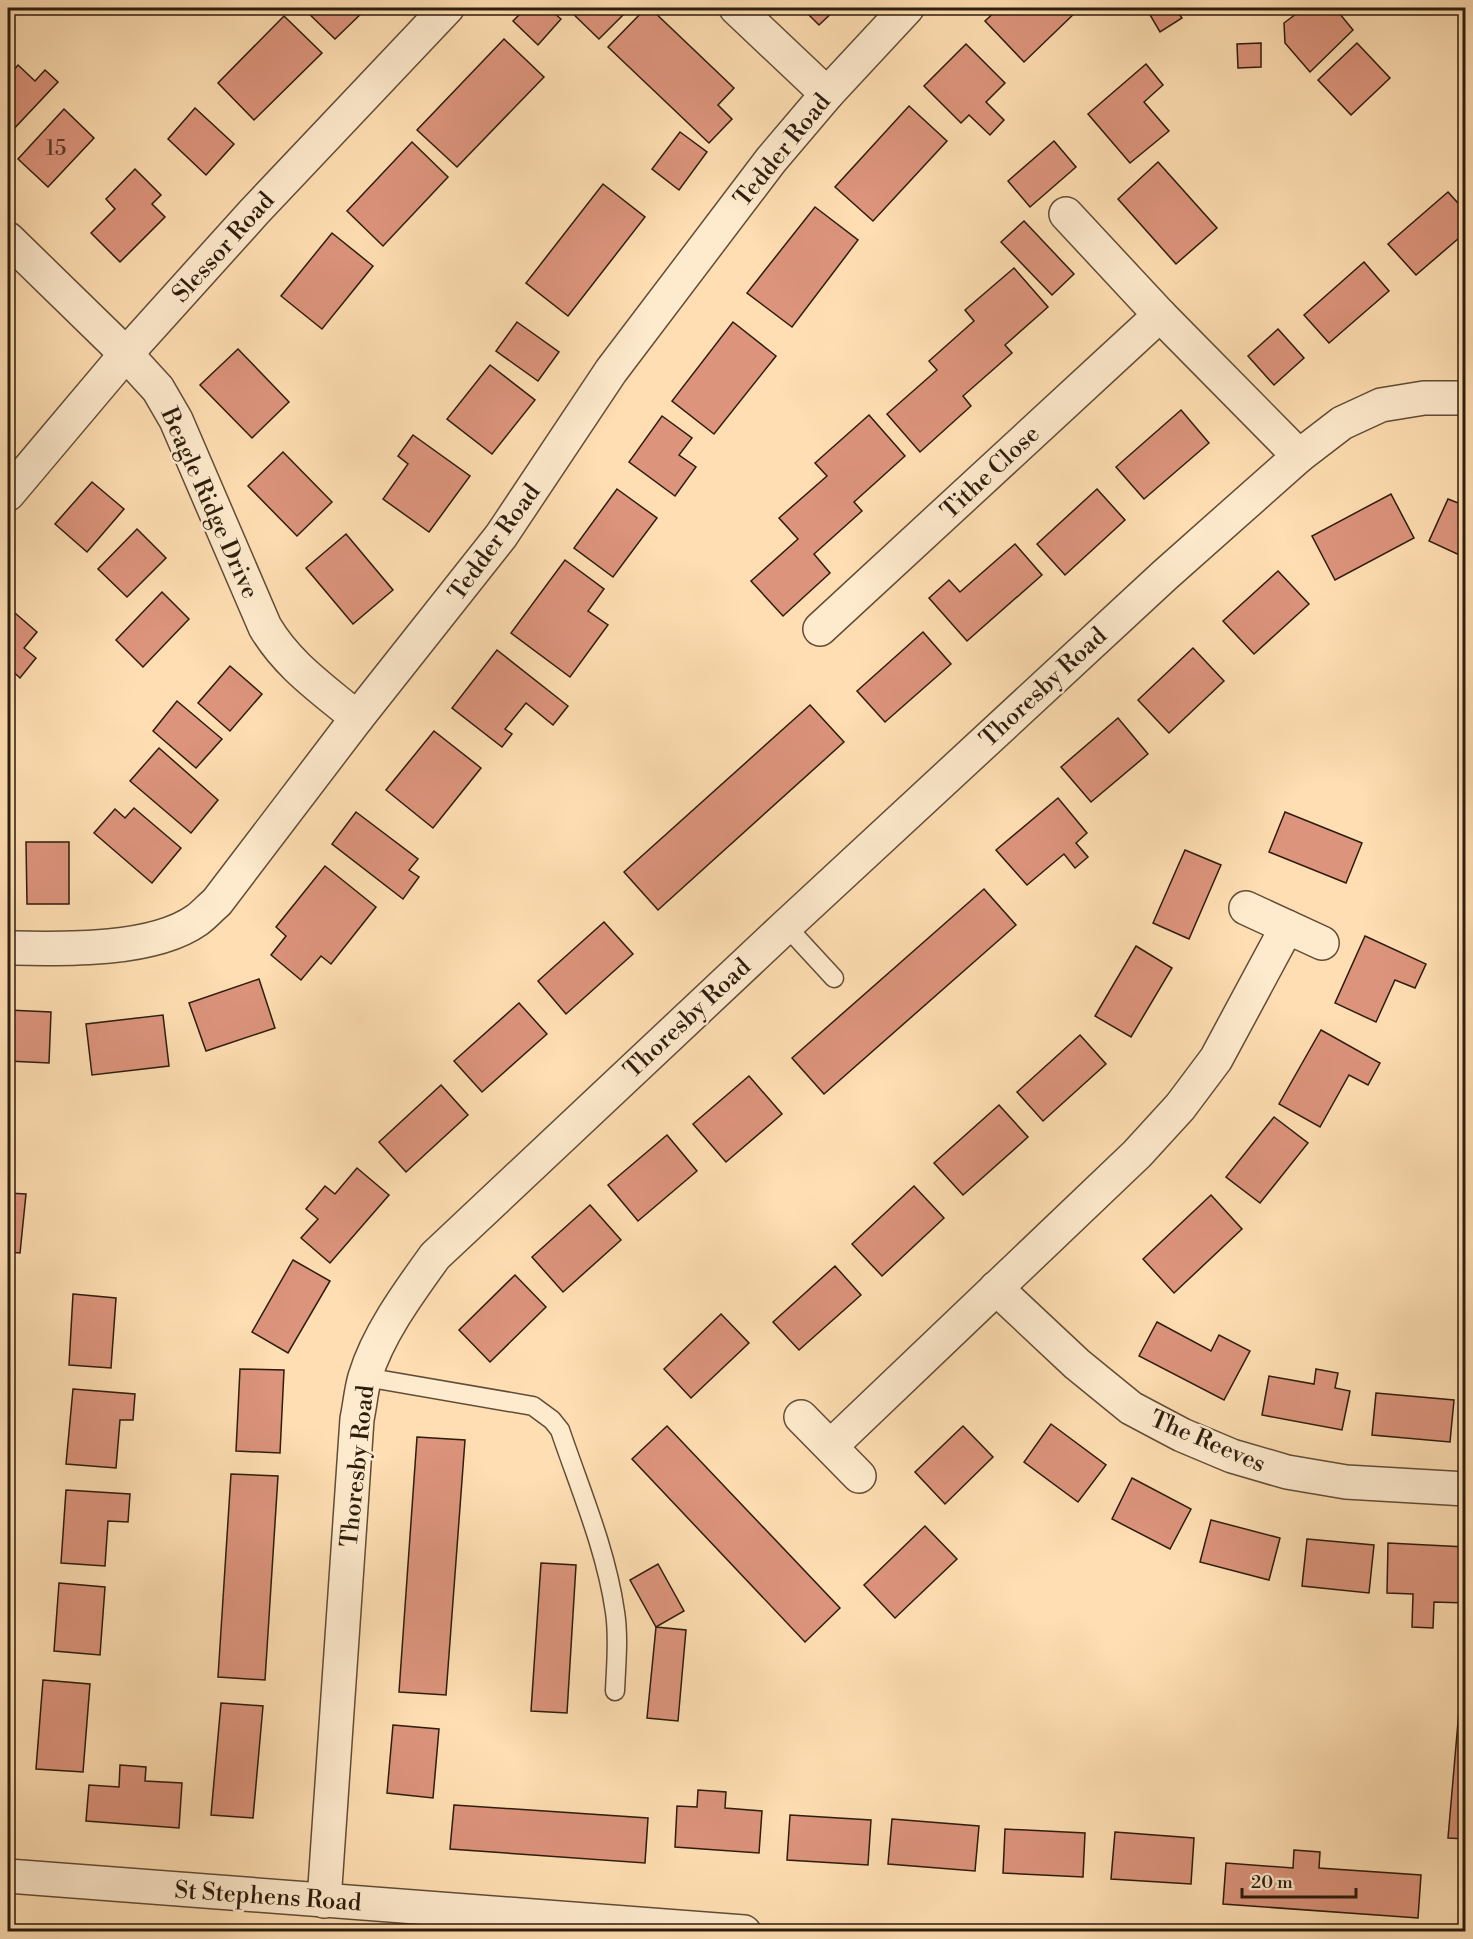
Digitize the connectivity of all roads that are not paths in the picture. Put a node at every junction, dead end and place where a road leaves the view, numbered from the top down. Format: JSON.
{"nodes":[{"id":1,"x":447,"y":8,"type":"edge"},
{"id":2,"x":736,"y":8,"type":"edge"},
{"id":3,"x":907,"y":8,"type":"edge"},
{"id":4,"x":827,"y":94,"type":"junction"},
{"id":5,"x":1066,"y":214,"type":"dead end"},
{"id":6,"x":8,"y":239,"type":"edge"},
{"id":7,"x":1160,"y":315,"type":"junction"},
{"id":8,"x":126,"y":354,"type":"junction"},
{"id":9,"x":1466,"y":398,"type":"edge"},
{"id":10,"x":1299,"y":456,"type":"junction"},
{"id":11,"x":8,"y":494,"type":"edge"},
{"id":12,"x":820,"y":629,"type":"dead end"},
{"id":13,"x":357,"y":718,"type":"junction"},
{"id":14,"x":1246,"y":908,"type":"dead end"},
{"id":15,"x":786,"y":926,"type":"junction"},
{"id":16,"x":1287,"y":927,"type":"junction"},
{"id":17,"x":1322,"y":943,"type":"dead end"},
{"id":18,"x":8,"y":948,"type":"edge"},
{"id":19,"x":834,"y":978,"type":"dead end"},
{"id":20,"x":996,"y":1288,"type":"junction"},
{"id":21,"x":365,"y":1377,"type":"junction"},
{"id":22,"x":801,"y":1417,"type":"dead end"},
{"id":23,"x":831,"y":1446,"type":"junction"},
{"id":24,"x":859,"y":1476,"type":"dead end"},
{"id":25,"x":1466,"y":1489,"type":"edge"},
{"id":26,"x":615,"y":1691,"type":"dead end"},
{"id":27,"x":8,"y":1876,"type":"edge"},
{"id":28,"x":324,"y":1901,"type":"junction"},
{"id":29,"x":744,"y":1932,"type":"edge"}],
"edges":[{"from":1,"to":8,"type":"street","name":"Slessor Road"},
{"from":2,"to":4,"type":"street"},
{"from":3,"to":4,"type":"street","name":"Tedder Road"},
{"from":4,"to":13,"type":"street","name":"Tedder Road"},
{"from":5,"to":7,"type":"street"},
{"from":6,"to":8,"type":"street","name":"Beagle Ridge Drive"},
{"from":7,"to":10,"type":"street"},
{"from":7,"to":12,"type":"street","name":"Tithe Close"},
{"from":8,"to":11,"type":"street","name":"Slessor Road"},
{"from":8,"to":13,"type":"street","name":"Beagle Ridge Drive"},
{"from":9,"to":10,"type":"street","name":"Thoresby Road"},
{"from":10,"to":15,"type":"street","name":"Thoresby Road"},
{"from":13,"to":18,"type":"street","name":"Tedder Road"},
{"from":14,"to":16,"type":"street"},
{"from":15,"to":19,"type":"lane"},
{"from":15,"to":21,"type":"street","name":"Thoresby Road"},
{"from":16,"to":17,"type":"street"},
{"from":16,"to":20,"type":"street"},
{"from":20,"to":23,"type":"street"},
{"from":20,"to":25,"type":"street","name":"The Reeves"},
{"from":21,"to":26,"type":"lane"},
{"from":21,"to":28,"type":"street","name":"Thoresby Road"},
{"from":22,"to":23,"type":"street"},
{"from":23,"to":24,"type":"street"},
{"from":27,"to":28,"type":"street","name":"St Stephens Road"},
{"from":28,"to":29,"type":"street","name":"St Stephens Road"}]}
